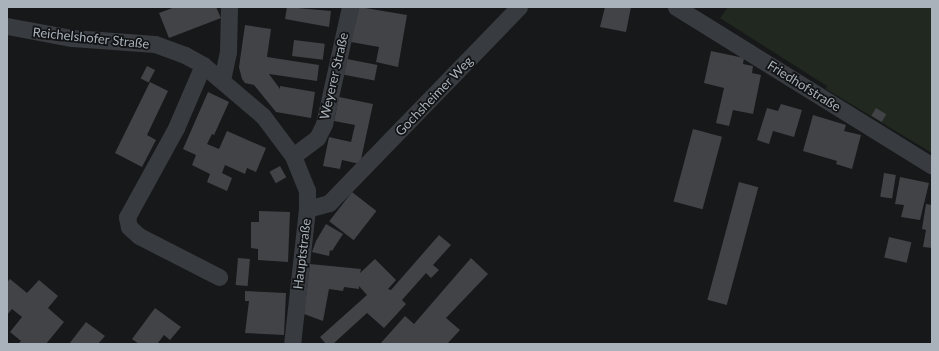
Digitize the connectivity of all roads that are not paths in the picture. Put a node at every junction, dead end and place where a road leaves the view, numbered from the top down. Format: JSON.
{"nodes":[{"id":1,"x":229,"y":7,"type":"edge"},
{"id":2,"x":350,"y":7,"type":"edge"},
{"id":3,"x":519,"y":7,"type":"edge"},
{"id":4,"x":676,"y":7,"type":"edge"},
{"id":5,"x":7,"y":26,"type":"edge"},
{"id":6,"x":203,"y":66,"type":"junction"},
{"id":7,"x":222,"y":80,"type":"junction"},
{"id":8,"x":293,"y":156,"type":"junction"},
{"id":9,"x":932,"y":166,"type":"edge"},
{"id":10,"x":348,"y":184,"type":"joint"},
{"id":11,"x":307,"y":209,"type":"junction"},
{"id":12,"x":219,"y":276,"type":"dead end"},
{"id":13,"x":294,"y":338,"type":"edge"},
{"id":14,"x":306,"y":344,"type":"edge"}],
"edges":[{"from":1,"to":7,"type":"street"},
{"from":2,"to":8,"type":"street","name":"Weyerer Straße"},
{"from":3,"to":10,"type":"street","name":"Gochsheimer Weg"},
{"from":4,"to":9,"type":"street","name":"Friedhofstraße"},
{"from":5,"to":6,"type":"street","name":"Reichelshofer Straße"},
{"from":6,"to":7,"type":"street","name":"Reichelshofer Straße"},
{"from":6,"to":12,"type":"street"},
{"from":7,"to":8,"type":"street","name":"Reichelshofer Straße"},
{"from":8,"to":11,"type":"street","name":"Reichelshofer Straße"},
{"from":10,"to":11,"type":"street","name":"Hauptstraße"},
{"from":11,"to":13,"type":"street","name":"Hauptstraße"},
{"from":13,"to":14,"type":"street","name":"Hauptstraße"}]}
